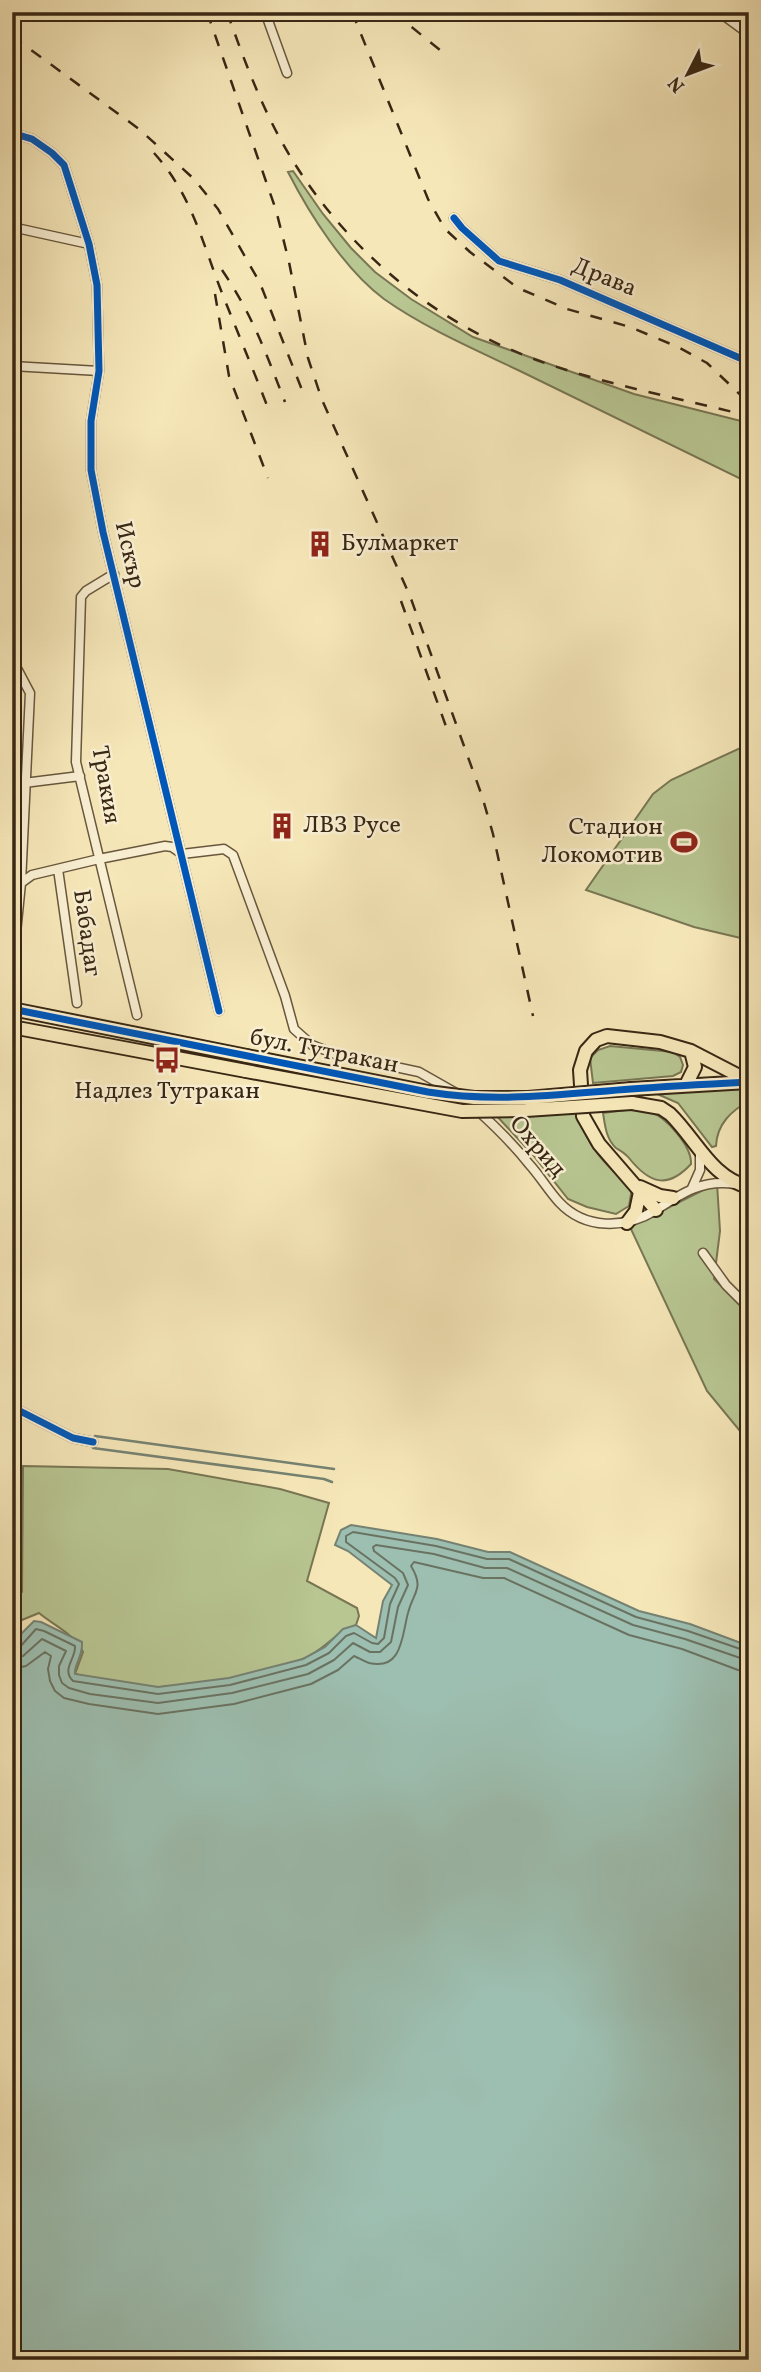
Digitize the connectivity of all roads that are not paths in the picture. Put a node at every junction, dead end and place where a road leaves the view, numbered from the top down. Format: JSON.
{"nodes":[{"id":1,"x":265,"y":12,"type":"edge"},
{"id":2,"x":719,"y":12,"type":"edge"},
{"id":3,"x":749,"y":34,"type":"edge"},
{"id":4,"x":287,"y":73,"type":"dead end"},
{"id":5,"x":12,"y":133,"type":"edge"},
{"id":6,"x":454,"y":218,"type":"dead end"},
{"id":7,"x":12,"y":227,"type":"edge"},
{"id":8,"x":89,"y":244,"type":"junction"},
{"id":9,"x":749,"y":362,"type":"edge"},
{"id":10,"x":12,"y":366,"type":"edge"},
{"id":11,"x":99,"y":371,"type":"junction"},
{"id":12,"x":114,"y":574,"type":"junction"},
{"id":13,"x":12,"y":659,"type":"edge"},
{"id":14,"x":80,"y":776,"type":"junction"},
{"id":15,"x":24,"y":783,"type":"junction"},
{"id":16,"x":181,"y":854,"type":"junction"},
{"id":17,"x":99,"y":859,"type":"junction"},
{"id":18,"x":58,"y":869,"type":"junction"},
{"id":19,"x":21,"y":883,"type":"junction"},
{"id":20,"x":12,"y":973,"type":"edge"},
{"id":21,"x":77,"y":1003,"type":"dead end"},
{"id":22,"x":12,"y":1009,"type":"edge"},
{"id":23,"x":219,"y":1010,"type":"dead end"},
{"id":24,"x":138,"y":1015,"type":"dead end"},
{"id":25,"x":12,"y":1027,"type":"edge"},
{"id":26,"x":691,"y":1051,"type":"junction"},
{"id":27,"x":749,"y":1082,"type":"edge"},
{"id":28,"x":686,"y":1085,"type":"junction"},
{"id":29,"x":700,"y":1149,"type":"junction"},
{"id":30,"x":735,"y":1184,"type":"junction"},
{"id":31,"x":749,"y":1187,"type":"edge"},
{"id":32,"x":637,"y":1188,"type":"junction"},
{"id":33,"x":692,"y":1188,"type":"junction"},
{"id":34,"x":673,"y":1199,"type":"junction"},
{"id":35,"x":656,"y":1210,"type":"junction"},
{"id":36,"x":627,"y":1223,"type":"junction"},
{"id":37,"x":703,"y":1253,"type":"dead end"},
{"id":38,"x":749,"y":1308,"type":"edge"},
{"id":39,"x":12,"y":1407,"type":"edge"},
{"id":40,"x":93,"y":1442,"type":"dead end"}],
"edges":[{"from":1,"to":4,"type":"street"},
{"from":2,"to":3,"type":"street"},
{"from":5,"to":8,"type":"street","name":"Искър"},
{"from":6,"to":9,"type":"street","name":"Драва"},
{"from":7,"to":8,"type":"street"},
{"from":8,"to":11,"type":"street","name":"Искър"},
{"from":10,"to":11,"type":"street"},
{"from":11,"to":12,"type":"street","name":"Искър"},
{"from":12,"to":14,"type":"street","name":"Тракия"},
{"from":12,"to":16,"type":"street","name":"Искър"},
{"from":13,"to":15,"type":"street"},
{"from":14,"to":15,"type":"street"},
{"from":14,"to":17,"type":"street","name":"Тракия"},
{"from":15,"to":19,"type":"street"},
{"from":16,"to":17,"type":"street"},
{"from":16,"to":23,"type":"street","name":"Искър"},
{"from":16,"to":36,"type":"street","name":"Охрид"},
{"from":17,"to":18,"type":"street"},
{"from":17,"to":24,"type":"street","name":"Тракия"},
{"from":18,"to":19,"type":"street"},
{"from":18,"to":21,"type":"street","name":"Бабадаг"},
{"from":19,"to":20,"type":"street"},
{"from":22,"to":28,"type":"main road","name":"бул. Тутракан","bridge":true},
{"from":25,"to":29,"type":"main road","name":"бул. Тутракан","bridge":true},
{"from":26,"to":27,"type":"main road"},
{"from":26,"to":28,"type":"main road"},
{"from":26,"to":32,"type":"main road"},
{"from":27,"to":28,"type":"main road","name":"бул. Тутракан"},
{"from":29,"to":30,"type":"main road","name":"бул. Тутракан"},
{"from":29,"to":33,"type":"street"},
{"from":30,"to":31,"type":"main road"},
{"from":30,"to":33,"type":"street"},
{"from":32,"to":34,"type":"main road"},
{"from":32,"to":35,"type":"main road"},
{"from":32,"to":36,"type":"main road"},
{"from":33,"to":34,"type":"street","name":"Охрид"},
{"from":34,"to":35,"type":"street","name":"Охрид"},
{"from":35,"to":36,"type":"street","name":"Охрид"},
{"from":37,"to":38,"type":"street"},
{"from":39,"to":40,"type":"street"}]}
